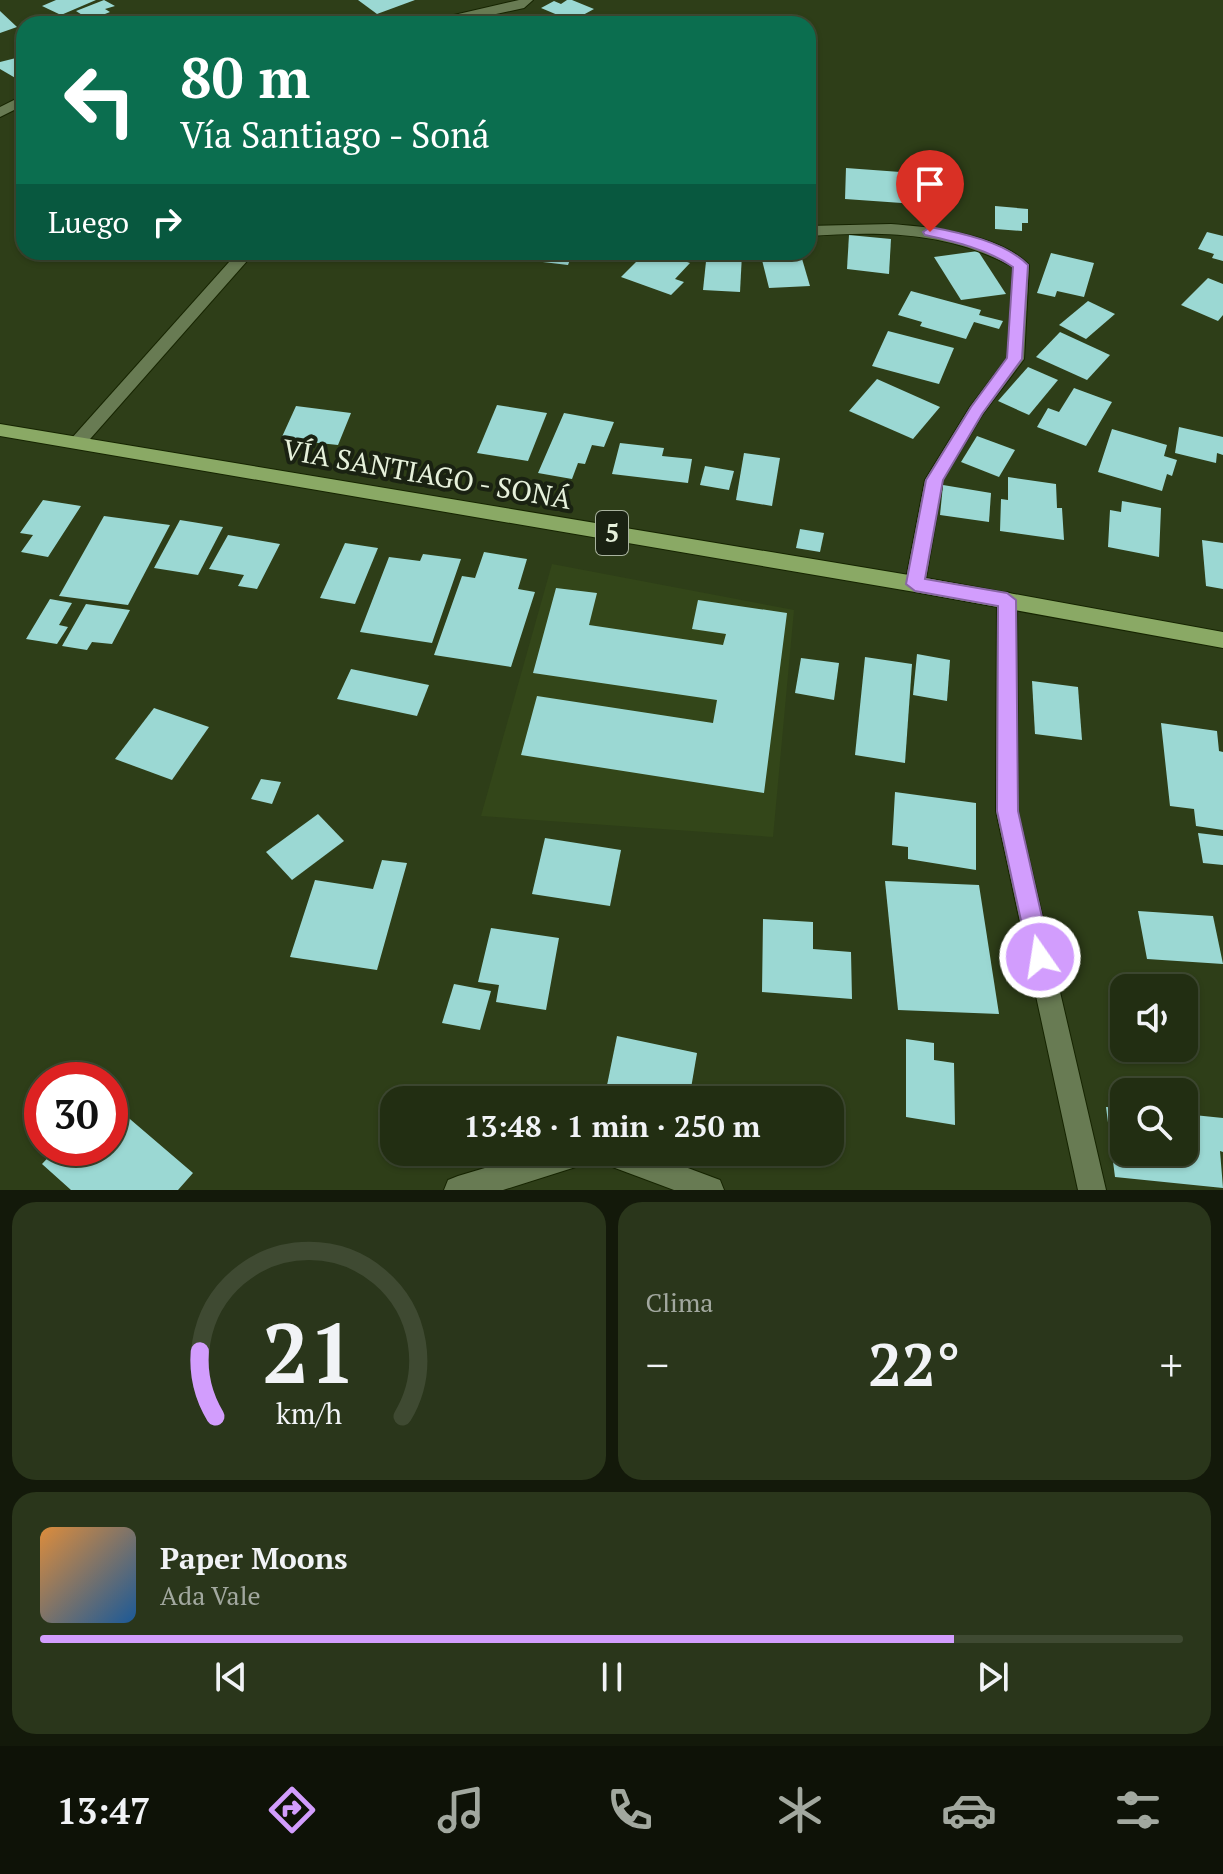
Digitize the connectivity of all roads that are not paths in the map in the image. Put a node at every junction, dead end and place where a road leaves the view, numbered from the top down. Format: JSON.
{"nodes":[{"id":1,"x":527,"y":0,"type":"edge"},
{"id":2,"x":456,"y":16,"type":"edge"},
{"id":3,"x":816,"y":231,"type":"edge"},
{"id":4,"x":240,"y":260,"type":"edge"},
{"id":5,"x":0,"y":430,"type":"edge"},
{"id":6,"x":77,"y":443,"type":"junction"},
{"id":7,"x":915,"y":584,"type":"junction"},
{"id":8,"x":1007,"y":600,"type":"junction"},
{"id":9,"x":1223,"y":640,"type":"edge"},
{"id":10,"x":536,"y":1166,"type":"edge"},
{"id":11,"x":646,"y":1166,"type":"edge"},
{"id":12,"x":458,"y":1190,"type":"edge"},
{"id":13,"x":710,"y":1190,"type":"edge"},
{"id":14,"x":1092,"y":1190,"type":"edge"}],
"edges":[{"from":1,"to":2,"type":"street"},
{"from":3,"to":7,"type":"street"},
{"from":4,"to":6,"type":"street"},
{"from":5,"to":6,"type":"main road","name":"VÍA SANTIAGO - SONÁ","number":"5"},
{"from":6,"to":7,"type":"main road","name":"VÍA SANTIAGO - SONÁ","number":"5"},
{"from":7,"to":8,"type":"main road","name":"VÍA SANTIAGO - SONÁ","number":"5"},
{"from":8,"to":9,"type":"main road","name":"VÍA SANTIAGO - SONÁ","number":"5"},
{"from":8,"to":14,"type":"street"},
{"from":10,"to":12,"type":"street"},
{"from":11,"to":13,"type":"street"}]}
